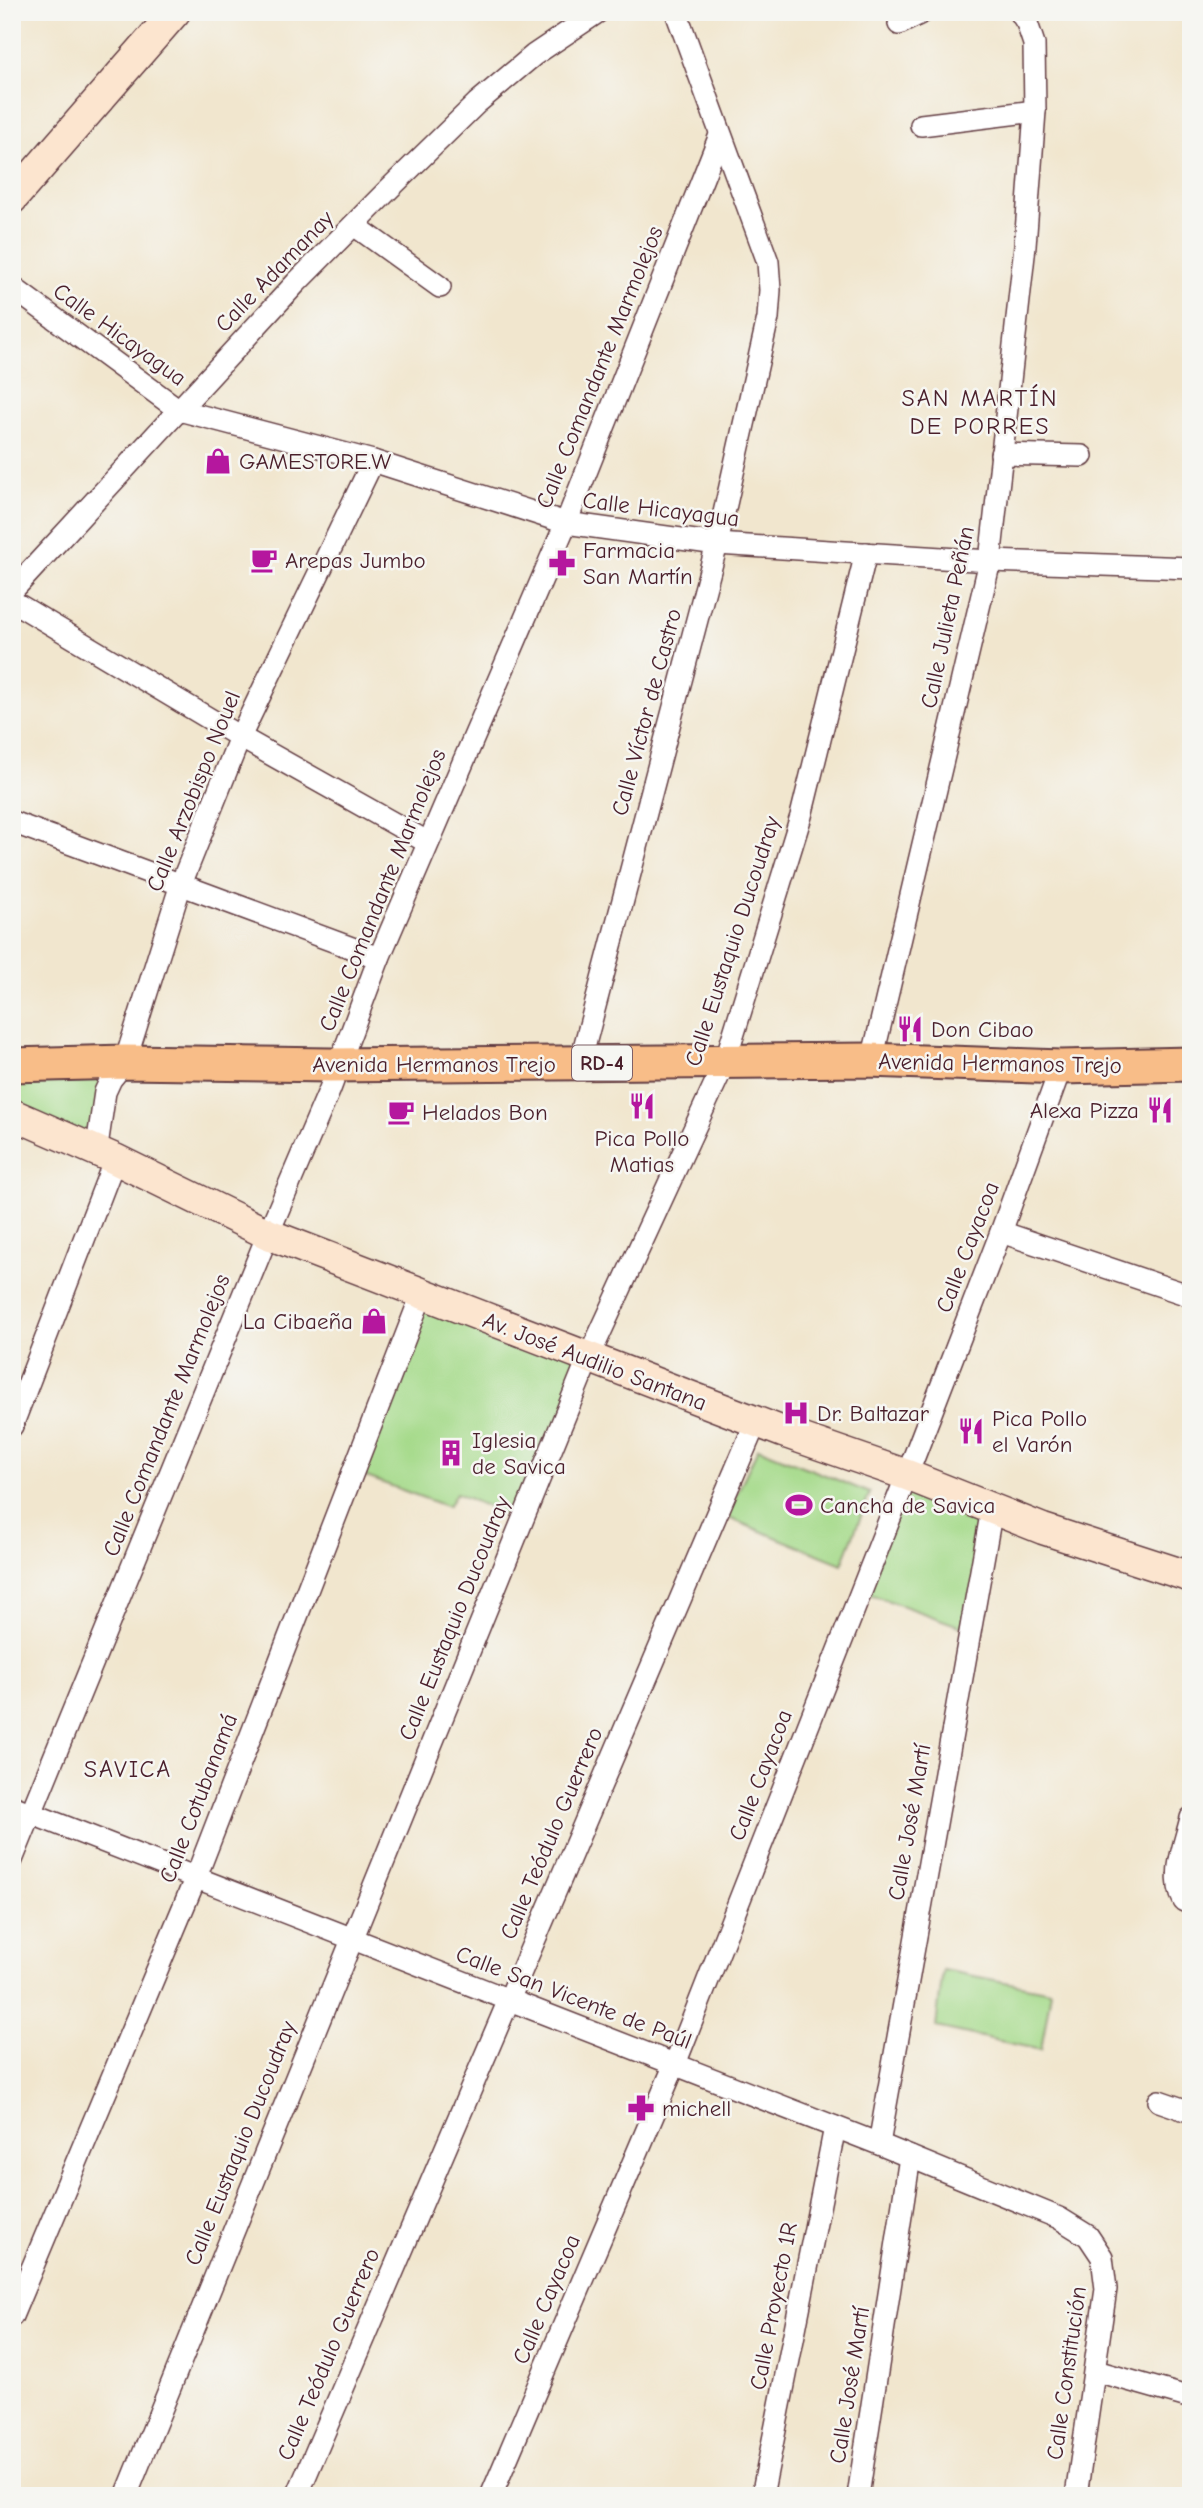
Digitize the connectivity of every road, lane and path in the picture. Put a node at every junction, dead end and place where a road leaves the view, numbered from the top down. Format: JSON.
{"nodes":[{"id":1,"x":175,"y":12,"type":"edge"},
{"id":2,"x":598,"y":12,"type":"edge"},
{"id":3,"x":676,"y":12,"type":"edge"},
{"id":4,"x":923,"y":12,"type":"edge"},
{"id":5,"x":1020,"y":12,"type":"edge"},
{"id":6,"x":899,"y":23,"type":"dead end"},
{"id":7,"x":1035,"y":111,"type":"junction"},
{"id":8,"x":921,"y":125,"type":"dead end"},
{"id":9,"x":720,"y":135,"type":"junction"},
{"id":10,"x":12,"y":200,"type":"edge"},
{"id":11,"x":354,"y":225,"type":"junction"},
{"id":12,"x":12,"y":287,"type":"edge"},
{"id":13,"x":440,"y":288,"type":"dead end"},
{"id":14,"x":179,"y":410,"type":"junction"},
{"id":15,"x":1001,"y":454,"type":"junction"},
{"id":16,"x":1082,"y":456,"type":"dead end"},
{"id":17,"x":373,"y":461,"type":"junction"},
{"id":18,"x":566,"y":523,"type":"junction"},
{"id":19,"x":717,"y":544,"type":"junction"},
{"id":20,"x":866,"y":553,"type":"junction"},
{"id":21,"x":989,"y":561,"type":"junction"},
{"id":22,"x":1191,"y":568,"type":"edge"},
{"id":23,"x":12,"y":591,"type":"edge"},
{"id":24,"x":12,"y":601,"type":"edge"},
{"id":25,"x":240,"y":737,"type":"junction"},
{"id":26,"x":12,"y":822,"type":"edge"},
{"id":27,"x":427,"y":842,"type":"junction"},
{"id":28,"x":181,"y":884,"type":"junction"},
{"id":29,"x":379,"y":958,"type":"junction"},
{"id":30,"x":872,"y":1060,"type":"junction"},
{"id":31,"x":125,"y":1062,"type":"junction"},
{"id":32,"x":725,"y":1062,"type":"junction"},
{"id":33,"x":580,"y":1063,"type":"junction"},
{"id":34,"x":1191,"y":1064,"type":"edge"},
{"id":35,"x":12,"y":1065,"type":"edge"},
{"id":36,"x":340,"y":1065,"type":"junction"},
{"id":37,"x":1061,"y":1067,"type":"junction"},
{"id":38,"x":12,"y":1114,"type":"edge"},
{"id":39,"x":106,"y":1156,"type":"junction"},
{"id":40,"x":1001,"y":1232,"type":"junction"},
{"id":41,"x":268,"y":1234,"type":"junction"},
{"id":42,"x":422,"y":1294,"type":"junction"},
{"id":43,"x":1191,"y":1296,"type":"edge"},
{"id":44,"x":589,"y":1359,"type":"junction"},
{"id":45,"x":756,"y":1422,"type":"junction"},
{"id":46,"x":12,"y":1426,"type":"edge"},
{"id":47,"x":907,"y":1475,"type":"junction"},
{"id":48,"x":992,"y":1509,"type":"junction"},
{"id":49,"x":1191,"y":1577,"type":"edge"},
{"id":50,"x":22,"y":1810,"type":"edge"},
{"id":51,"x":1191,"y":1818,"type":"edge"},
{"id":52,"x":12,"y":1860,"type":"edge"},
{"id":53,"x":196,"y":1877,"type":"junction"},
{"id":54,"x":1187,"y":1902,"type":"edge"},
{"id":55,"x":351,"y":1938,"type":"junction"},
{"id":56,"x":508,"y":1999,"type":"junction"},
{"id":57,"x":675,"y":2064,"type":"junction"},
{"id":58,"x":1159,"y":2101,"type":"dead end"},
{"id":59,"x":1191,"y":2112,"type":"edge"},
{"id":60,"x":835,"y":2127,"type":"junction"},
{"id":61,"x":879,"y":2144,"type":"junction"},
{"id":62,"x":910,"y":2157,"type":"junction"},
{"id":63,"x":1102,"y":2257,"type":"joint"},
{"id":64,"x":12,"y":2316,"type":"edge"},
{"id":65,"x":1096,"y":2371,"type":"junction"},
{"id":66,"x":1191,"y":2398,"type":"edge"},
{"id":67,"x":127,"y":2496,"type":"edge"},
{"id":68,"x":296,"y":2496,"type":"edge"},
{"id":69,"x":491,"y":2496,"type":"edge"},
{"id":70,"x":762,"y":2496,"type":"edge"},
{"id":71,"x":858,"y":2496,"type":"edge"},
{"id":72,"x":1076,"y":2496,"type":"edge"}],
"edges":[{"from":1,"to":10,"type":"main road"},
{"from":2,"to":11,"type":"street","name":"Calle Adamanay"},
{"from":3,"to":9,"type":"street","name":"Calle Víctor de Castro"},
{"from":4,"to":6,"type":"street"},
{"from":5,"to":7,"type":"street","name":"Calle Julieta Peñán"},
{"from":7,"to":8,"type":"street"},
{"from":7,"to":15,"type":"street","name":"Calle Julieta Peñán"},
{"from":9,"to":18,"type":"street","name":"Calle Comandante Marmolejos"},
{"from":9,"to":19,"type":"street","name":"Calle Víctor de Castro"},
{"from":11,"to":13,"type":"street"},
{"from":11,"to":14,"type":"street","name":"Calle Adamanay"},
{"from":12,"to":14,"type":"street","name":"Calle Hicayagua"},
{"from":14,"to":17,"type":"street","name":"Calle Hicayagua"},
{"from":14,"to":23,"type":"street","name":"Calle Adamanay"},
{"from":15,"to":16,"type":"street"},
{"from":15,"to":21,"type":"street","name":"Calle Julieta Peñán"},
{"from":17,"to":18,"type":"street","name":"Calle Hicayagua"},
{"from":17,"to":25,"type":"street","name":"Calle Arzobispo Nouel"},
{"from":18,"to":19,"type":"street","name":"Calle Hicayagua"},
{"from":18,"to":27,"type":"street","name":"Calle Comandante Marmolejos"},
{"from":19,"to":20,"type":"street","name":"Calle Hicayagua"},
{"from":19,"to":33,"type":"street","name":"Calle Víctor de Castro"},
{"from":20,"to":21,"type":"street","name":"Calle Hicayagua"},
{"from":20,"to":32,"type":"street","name":"Calle Eustaquio Ducoudray"},
{"from":21,"to":22,"type":"street","name":"Calle Hicayagua"},
{"from":21,"to":30,"type":"street","name":"Calle Julieta Peñán"},
{"from":24,"to":25,"type":"street"},
{"from":25,"to":27,"type":"street"},
{"from":25,"to":28,"type":"street","name":"Calle Arzobispo Nouel"},
{"from":26,"to":28,"type":"street"},
{"from":27,"to":29,"type":"street","name":"Calle Comandante Marmolejos"},
{"from":28,"to":29,"type":"street"},
{"from":28,"to":31,"type":"street","name":"Calle Arzobispo Nouel"},
{"from":29,"to":36,"type":"street","name":"Calle Comandante Marmolejos"},
{"from":30,"to":32,"type":"main road","name":"Avenida Hermanos Trejo","number":"RD-4"},
{"from":30,"to":37,"type":"main road","name":"Avenida Hermanos Trejo","number":"RD-4"},
{"from":31,"to":35,"type":"main road","name":"Avenida Hermanos Trejo","number":"RD-4"},
{"from":31,"to":36,"type":"main road","name":"Avenida Hermanos Trejo","number":"RD-4"},
{"from":31,"to":39,"type":"street","name":"Calle Arzobispo Nouel"},
{"from":32,"to":33,"type":"main road","name":"Avenida Hermanos Trejo","number":"RD-4"},
{"from":32,"to":44,"type":"street","name":"Calle Eustaquio Ducoudray"},
{"from":33,"to":36,"type":"main road","name":"Avenida Hermanos Trejo","number":"RD-4"},
{"from":34,"to":37,"type":"main road","name":"Avenida Hermanos Trejo","number":"RD-4"},
{"from":36,"to":41,"type":"street","name":"Calle Comandante Marmolejos"},
{"from":37,"to":40,"type":"street","name":"Calle Cayacoa"},
{"from":38,"to":39,"type":"main road","name":"Av. José Audilio Santana"},
{"from":39,"to":41,"type":"main road","name":"Av. José Audilio Santana"},
{"from":39,"to":46,"type":"street","name":"Calle Arzobispo Nouel"},
{"from":40,"to":43,"type":"street"},
{"from":40,"to":47,"type":"street","name":"Calle Cayacoa"},
{"from":41,"to":42,"type":"main road","name":"Av. José Audilio Santana"},
{"from":41,"to":50,"type":"street","name":"Calle Comandante Marmolejos"},
{"from":42,"to":44,"type":"main road","name":"Av. José Audilio Santana"},
{"from":42,"to":53,"type":"street","name":"Calle Cotubanamá"},
{"from":44,"to":45,"type":"main road","name":"Av. José Audilio Santana"},
{"from":44,"to":55,"type":"street","name":"Calle Eustaquio Ducoudray"},
{"from":45,"to":47,"type":"main road","name":"Av. José Audilio Santana"},
{"from":45,"to":56,"type":"street","name":"Calle Teódulo Guerrero"},
{"from":47,"to":48,"type":"main road","name":"Av. José Audilio Santana"},
{"from":47,"to":57,"type":"street","name":"Calle Cayacoa"},
{"from":48,"to":49,"type":"main road","name":"Av. José Audilio Santana"},
{"from":48,"to":61,"type":"street","name":"Calle José Martí"},
{"from":50,"to":52,"type":"street","name":"Calle Comandante Marmolejos"},
{"from":50,"to":53,"type":"street","name":"Calle San Vicente de Paúl"},
{"from":51,"to":54,"type":"street"},
{"from":53,"to":55,"type":"street","name":"Calle San Vicente de Paúl"},
{"from":53,"to":64,"type":"street","name":"Calle Cotubanamá"},
{"from":55,"to":56,"type":"street","name":"Calle San Vicente de Paúl"},
{"from":55,"to":67,"type":"street","name":"Calle Eustaquio Ducoudray"},
{"from":56,"to":57,"type":"street","name":"Calle San Vicente de Paúl"},
{"from":56,"to":68,"type":"street","name":"Calle Teódulo Guerrero"},
{"from":57,"to":60,"type":"street","name":"Calle San Vicente de Paúl"},
{"from":57,"to":69,"type":"street","name":"Calle Cayacoa"},
{"from":58,"to":59,"type":"street"},
{"from":60,"to":61,"type":"street","name":"Calle San Vicente de Paúl"},
{"from":60,"to":70,"type":"street","name":"Calle Proyecto 1R"},
{"from":61,"to":62,"type":"street","name":"Calle San Vicente de Paúl"},
{"from":62,"to":63,"type":"street","name":"Calle San Vicente de Paúl"},
{"from":62,"to":71,"type":"street","name":"Calle José Martí"},
{"from":63,"to":65,"type":"street","name":"Calle Constitución"},
{"from":65,"to":66,"type":"street"},
{"from":65,"to":72,"type":"street","name":"Calle Constitución"}]}
